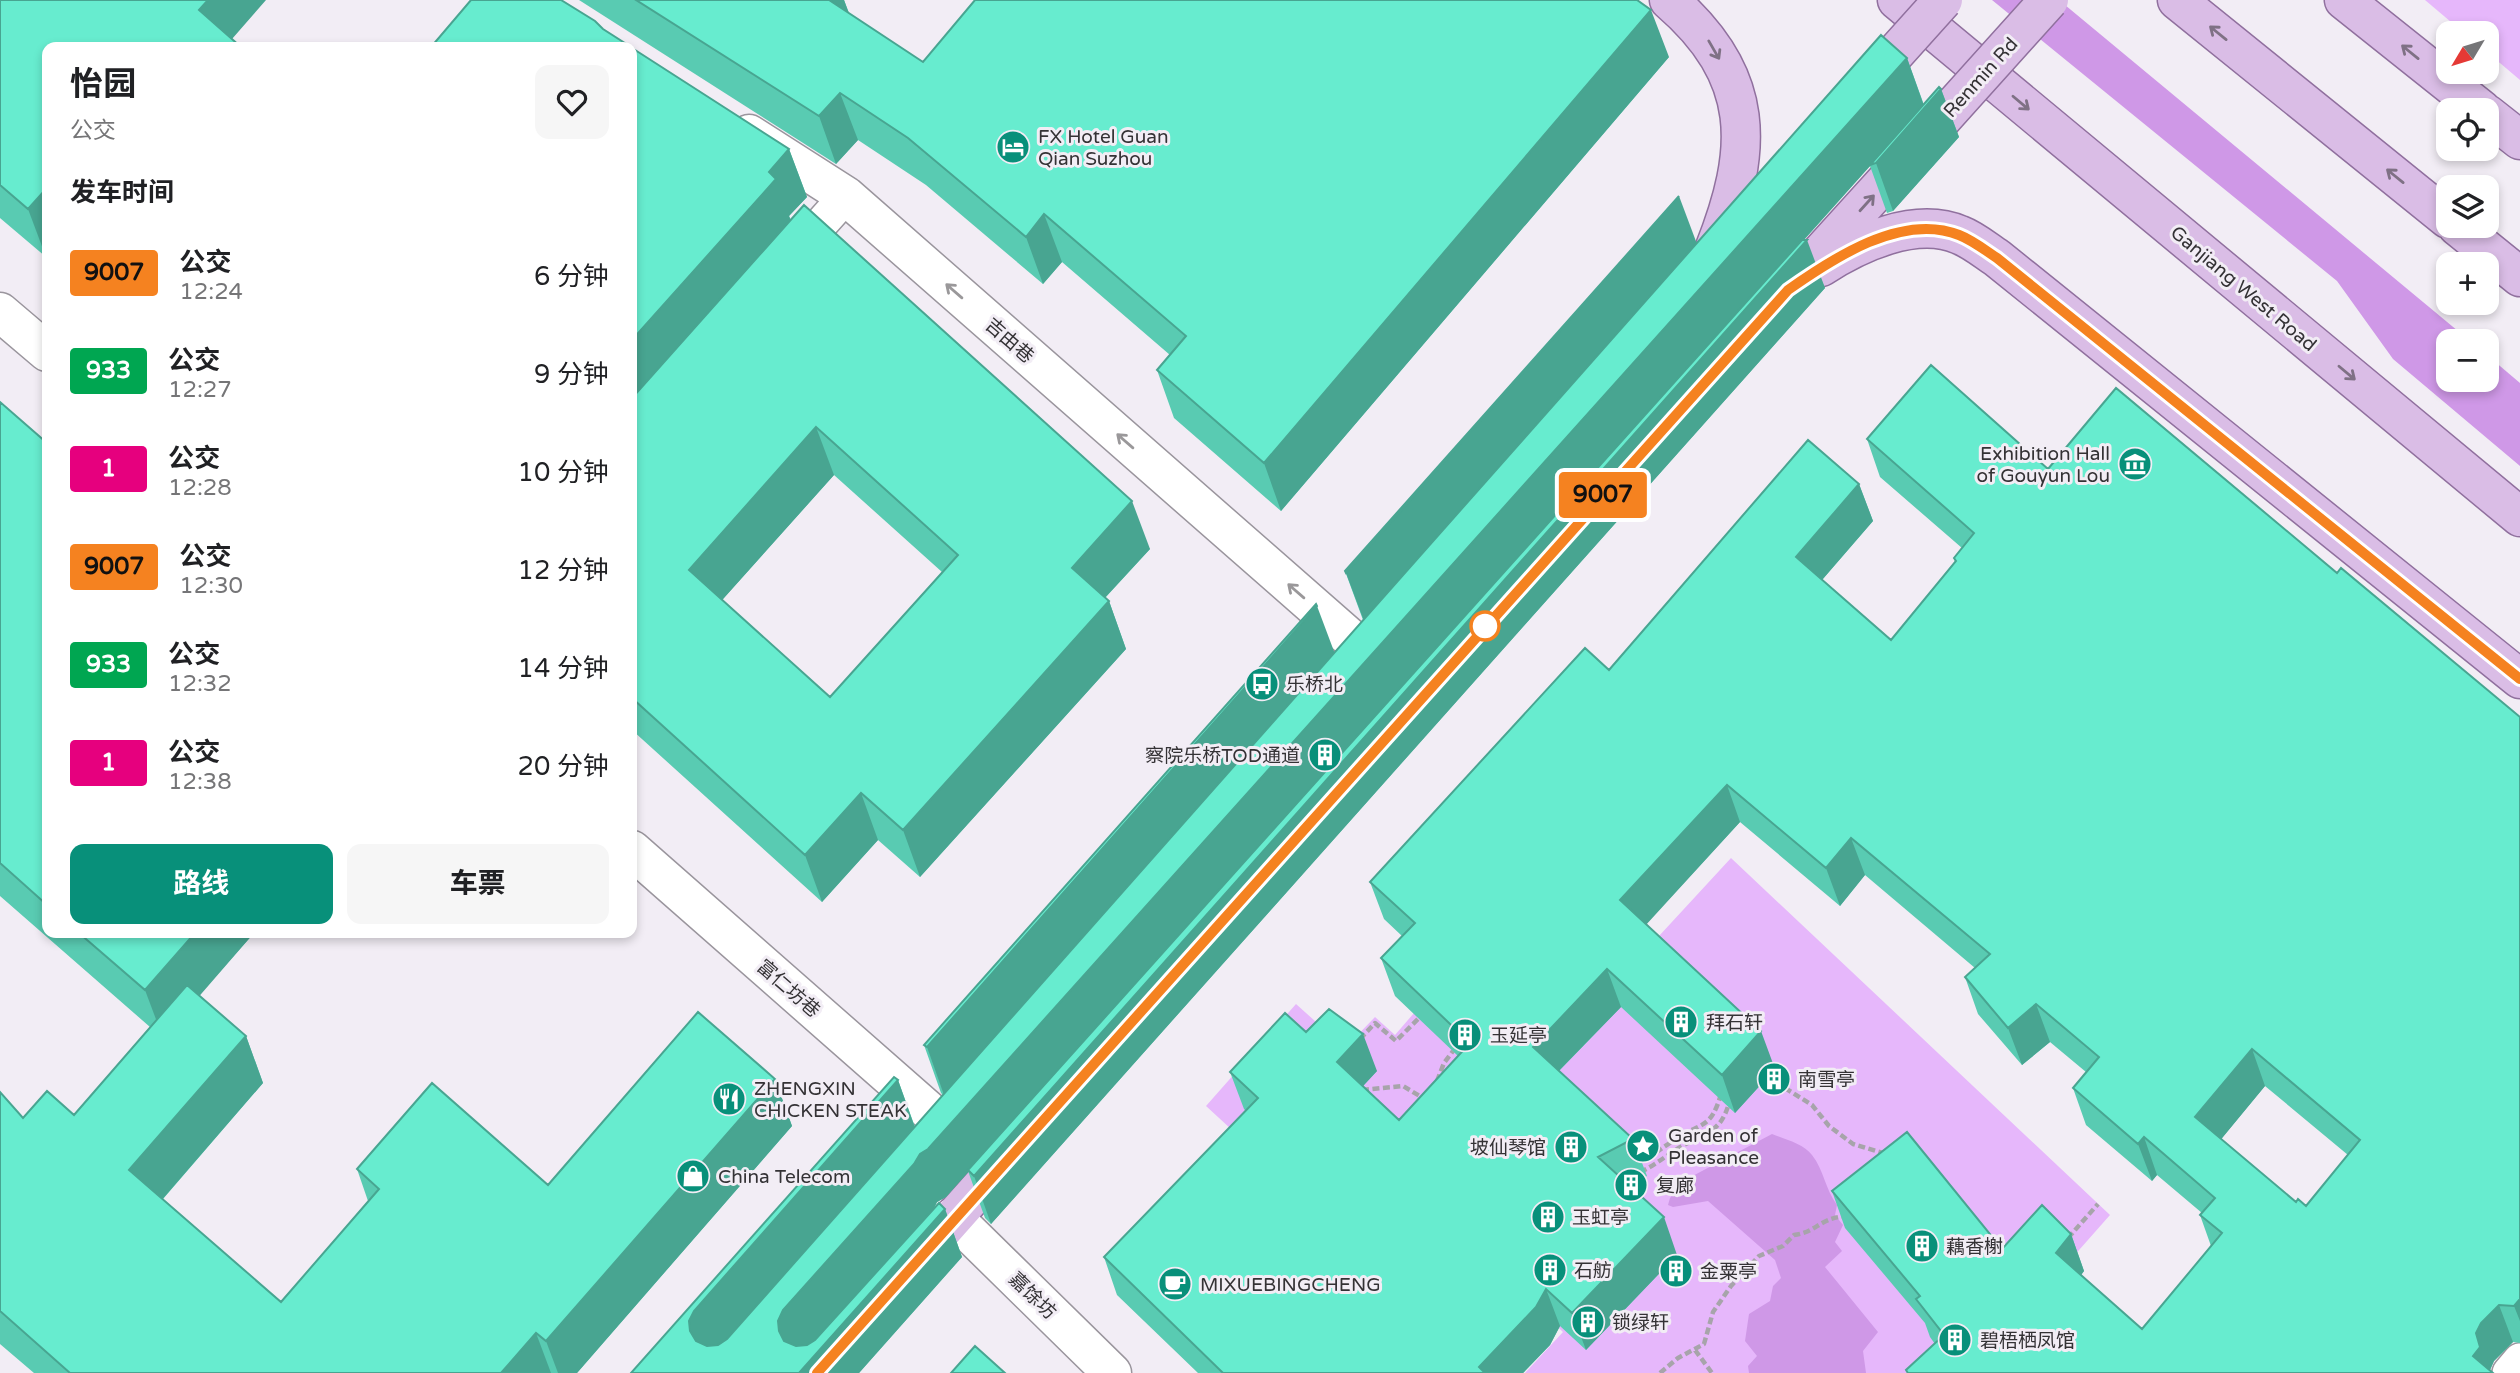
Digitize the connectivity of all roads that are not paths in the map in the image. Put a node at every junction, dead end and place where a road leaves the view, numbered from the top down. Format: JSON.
{"nodes":[{"id":1,"x":1668,"y":0,"type":"edge"},
{"id":2,"x":1897,"y":0,"type":"edge"},
{"id":3,"x":1943,"y":0,"type":"edge"},
{"id":4,"x":2049,"y":0,"type":"edge"},
{"id":5,"x":2178,"y":0,"type":"edge"},
{"id":6,"x":2344,"y":0,"type":"edge"},
{"id":7,"x":2467,"y":98,"type":"edge"},
{"id":8,"x":722,"y":116,"type":"edge"},
{"id":9,"x":1836,"y":119,"type":"edge"},
{"id":10,"x":2499,"y":123,"type":"edge"},
{"id":11,"x":2520,"y":140,"type":"edge"},
{"id":12,"x":1773,"y":189,"type":"edge"},
{"id":13,"x":846,"y":196,"type":"junction"},
{"id":14,"x":2436,"y":209,"type":"edge"},
{"id":15,"x":2472,"y":238,"type":"edge"},
{"id":16,"x":2520,"y":277,"type":"edge"},
{"id":17,"x":772,"y":280,"type":"edge"},
{"id":18,"x":1788,"y":290,"type":"junction"},
{"id":19,"x":0,"y":312,"type":"edge"},
{"id":20,"x":1751,"y":331,"type":"dead end"},
{"id":21,"x":42,"y":348,"type":"edge"},
{"id":22,"x":2520,"y":517,"type":"edge"},
{"id":23,"x":1393,"y":621,"type":"edge"},
{"id":24,"x":1366,"y":652,"type":"junction"},
{"id":25,"x":2520,"y":679,"type":"edge"},
{"id":26,"x":1338,"y":683,"type":"edge"},
{"id":27,"x":637,"y":854,"type":"edge"},
{"id":28,"x":974,"y":1095,"type":"edge"},
{"id":29,"x":1037,"y":1124,"type":"edge"},
{"id":30,"x":947,"y":1126,"type":"junction"},
{"id":31,"x":919,"y":1157,"type":"edge"},
{"id":32,"x":953,"y":1217,"type":"junction"},
{"id":33,"x":890,"y":1290,"type":"edge"},
{"id":34,"x":2520,"y":1360,"type":"edge"},
{"id":35,"x":1112,"y":1373,"type":"edge"},
{"id":36,"x":2509,"y":1373,"type":"edge"}],
"edges":[{"from":1,"to":12,"type":"main road","one_way":true},
{"from":2,"to":22,"type":"main road","name":"Ganjiang West Road","one_way":true},
{"from":3,"to":9,"type":"main road","bridge":true},
{"from":18,"to":4,"type":"main road","name":"Renmin Rd","one_way":true,"bridge":true},
{"from":14,"to":5,"type":"main road","one_way":true},
{"from":7,"to":6,"type":"main road","one_way":true},
{"from":8,"to":13,"type":"street","name":"吉由巷"},
{"from":10,"to":11,"type":"main road"},
{"from":13,"to":17,"type":"lane"},
{"from":24,"to":13,"type":"street","name":"吉由巷","one_way":true},
{"from":15,"to":16,"type":"main road"},
{"from":18,"to":20,"type":"main road","name":"Renmin Rd"},
{"from":18,"to":25,"type":"main road"},
{"from":19,"to":21,"type":"street"},
{"from":23,"to":24,"type":"main road"},
{"from":24,"to":26,"type":"main road"},
{"from":27,"to":30,"type":"street","name":"富仁坊巷"},
{"from":28,"to":30,"type":"main road"},
{"from":29,"to":32,"type":"main road"},
{"from":30,"to":31,"type":"main road"},
{"from":32,"to":33,"type":"main road"},
{"from":32,"to":35,"type":"street","name":"嘉馀坊"},
{"from":34,"to":36,"type":"lane"}]}
